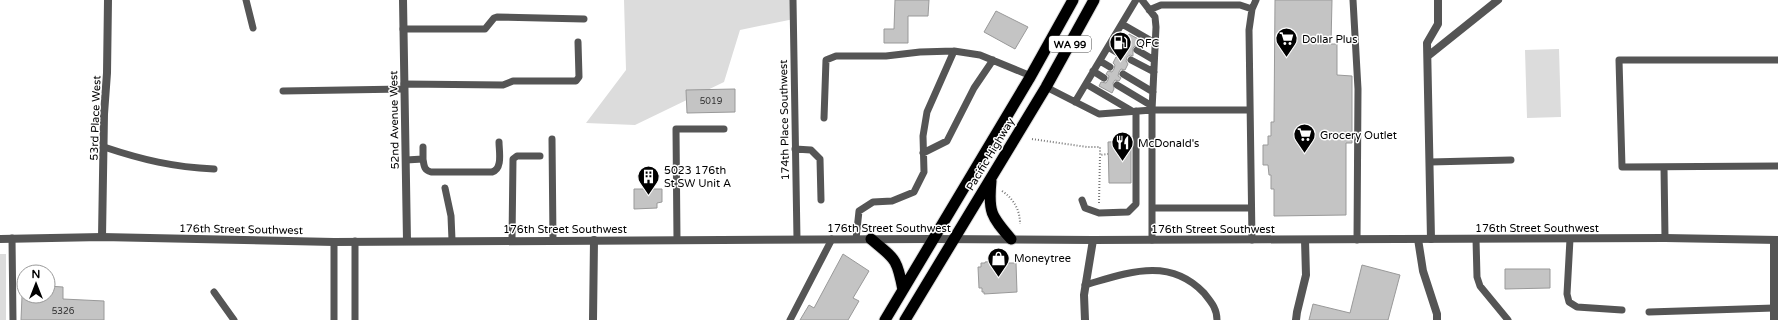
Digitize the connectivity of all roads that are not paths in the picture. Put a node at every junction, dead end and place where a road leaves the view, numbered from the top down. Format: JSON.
{"nodes":[{"id":1,"x":108,"y":0,"type":"edge"},
{"id":2,"x":246,"y":0,"type":"edge"},
{"id":3,"x":403,"y":0,"type":"edge"},
{"id":4,"x":793,"y":0,"type":"edge"},
{"id":5,"x":1073,"y":0,"type":"edge"},
{"id":6,"x":1094,"y":0,"type":"edge"},
{"id":7,"x":1136,"y":0,"type":"edge"},
{"id":8,"x":1142,"y":0,"type":"edge"},
{"id":9,"x":1256,"y":0,"type":"edge"},
{"id":10,"x":1353,"y":0,"type":"edge"},
{"id":11,"x":1438,"y":0,"type":"edge"},
{"id":12,"x":1498,"y":0,"type":"edge"},
{"id":13,"x":1252,"y":9,"type":"junction"},
{"id":14,"x":1149,"y":10,"type":"junction"},
{"id":15,"x":584,"y":19,"type":"dead end"},
{"id":16,"x":1122,"y":24,"type":"junction"},
{"id":17,"x":252,"y":28,"type":"dead end"},
{"id":18,"x":403,"y":29,"type":"junction"},
{"id":19,"x":1114,"y":37,"type":"junction"},
{"id":20,"x":578,"y":42,"type":"dead end"},
{"id":21,"x":1124,"y":43,"type":"dead end"},
{"id":22,"x":1155,"y":43,"type":"junction"},
{"id":23,"x":1108,"y":47,"type":"junction"},
{"id":24,"x":1137,"y":50,"type":"dead end"},
{"id":25,"x":954,"y":51,"type":"junction"},
{"id":26,"x":1118,"y":53,"type":"dead end"},
{"id":27,"x":1428,"y":56,"type":"junction"},
{"id":28,"x":993,"y":60,"type":"junction"},
{"id":29,"x":1131,"y":60,"type":"dead end"},
{"id":30,"x":1154,"y":60,"type":"junction"},
{"id":31,"x":1778,"y":60,"type":"edge"},
{"id":32,"x":1100,"y":61,"type":"junction"},
{"id":33,"x":1110,"y":67,"type":"dead end"},
{"id":34,"x":1094,"y":71,"type":"junction"},
{"id":35,"x":1154,"y":72,"type":"junction"},
{"id":36,"x":1123,"y":74,"type":"dead end"},
{"id":37,"x":1031,"y":76,"type":"junction"},
{"id":38,"x":1104,"y":78,"type":"dead end"},
{"id":39,"x":1086,"y":84,"type":"junction"},
{"id":40,"x":1117,"y":85,"type":"dead end"},
{"id":41,"x":404,"y":86,"type":"junction"},
{"id":42,"x":1046,"y":87,"type":"junction"},
{"id":43,"x":283,"y":91,"type":"dead end"},
{"id":44,"x":1153,"y":92,"type":"junction"},
{"id":45,"x":1075,"y":102,"type":"junction"},
{"id":46,"x":1152,"y":108,"type":"junction"},
{"id":47,"x":1250,"y":110,"type":"junction"},
{"id":48,"x":1134,"y":111,"type":"junction"},
{"id":49,"x":824,"y":118,"type":"dead end"},
{"id":50,"x":724,"y":129,"type":"dead end"},
{"id":51,"x":552,"y":139,"type":"dead end"},
{"id":52,"x":499,"y":142,"type":"dead end"},
{"id":53,"x":104,"y":147,"type":"junction"},
{"id":54,"x":423,"y":147,"type":"dead end"},
{"id":55,"x":795,"y":149,"type":"junction"},
{"id":56,"x":923,"y":153,"type":"junction"},
{"id":57,"x":540,"y":156,"type":"dead end"},
{"id":58,"x":423,"y":159,"type":"junction"},
{"id":59,"x":406,"y":160,"type":"junction"},
{"id":60,"x":1510,"y":160,"type":"dead end"},
{"id":61,"x":1430,"y":162,"type":"junction"},
{"id":62,"x":1778,"y":166,"type":"edge"},
{"id":63,"x":1664,"y":167,"type":"junction"},
{"id":64,"x":214,"y":169,"type":"dead end"},
{"id":65,"x":991,"y":177,"type":"junction"},
{"id":66,"x":445,"y":188,"type":"dead end"},
{"id":67,"x":821,"y":200,"type":"dead end"},
{"id":68,"x":1082,"y":200,"type":"dead end"},
{"id":69,"x":1152,"y":208,"type":"junction"},
{"id":70,"x":1252,"y":208,"type":"junction"},
{"id":71,"x":102,"y":237,"type":"junction"},
{"id":72,"x":12,"y":238,"type":"junction"},
{"id":73,"x":1664,"y":238,"type":"junction"},
{"id":74,"x":0,"y":239,"type":"edge"},
{"id":75,"x":797,"y":239,"type":"junction"},
{"id":76,"x":832,"y":239,"type":"junction"},
{"id":77,"x":856,"y":239,"type":"junction"},
{"id":78,"x":871,"y":239,"type":"junction"},
{"id":79,"x":933,"y":239,"type":"junction"},
{"id":80,"x":954,"y":239,"type":"junction"},
{"id":81,"x":1011,"y":239,"type":"junction"},
{"id":82,"x":1418,"y":239,"type":"junction"},
{"id":83,"x":1431,"y":239,"type":"junction"},
{"id":84,"x":1476,"y":239,"type":"junction"},
{"id":85,"x":1570,"y":239,"type":"junction"},
{"id":86,"x":407,"y":240,"type":"junction"},
{"id":87,"x":452,"y":240,"type":"junction"},
{"id":88,"x":512,"y":240,"type":"junction"},
{"id":89,"x":553,"y":240,"type":"junction"},
{"id":90,"x":594,"y":240,"type":"junction"},
{"id":91,"x":676,"y":240,"type":"junction"},
{"id":92,"x":1093,"y":240,"type":"junction"},
{"id":93,"x":1152,"y":240,"type":"junction"},
{"id":94,"x":1252,"y":240,"type":"junction"},
{"id":95,"x":1305,"y":240,"type":"junction"},
{"id":96,"x":1357,"y":240,"type":"junction"},
{"id":97,"x":1776,"y":240,"type":"edge"},
{"id":98,"x":355,"y":241,"type":"junction"},
{"id":99,"x":334,"y":242,"type":"junction"},
{"id":100,"x":1085,"y":286,"type":"junction"},
{"id":101,"x":903,"y":290,"type":"junction"},
{"id":102,"x":214,"y":292,"type":"dead end"},
{"id":103,"x":1774,"y":308,"type":"junction"},
{"id":104,"x":1622,"y":310,"type":"dead end"},
{"id":105,"x":1649,"y":312,"type":"dead end"},
{"id":106,"x":13,"y":320,"type":"edge"},
{"id":107,"x":234,"y":320,"type":"edge"},
{"id":108,"x":334,"y":320,"type":"edge"},
{"id":109,"x":355,"y":320,"type":"edge"},
{"id":110,"x":593,"y":320,"type":"edge"},
{"id":111,"x":790,"y":320,"type":"edge"},
{"id":112,"x":885,"y":320,"type":"edge"},
{"id":113,"x":905,"y":320,"type":"edge"},
{"id":114,"x":1085,"y":320,"type":"edge"},
{"id":115,"x":1217,"y":320,"type":"edge"},
{"id":116,"x":1296,"y":320,"type":"edge"},
{"id":117,"x":1437,"y":320,"type":"edge"},
{"id":118,"x":1508,"y":320,"type":"edge"},
{"id":119,"x":1774,"y":320,"type":"edge"}],
"edges":[{"from":1,"to":53,"type":"street","name":"53rd Place West"},
{"from":2,"to":17,"type":"lane"},
{"from":3,"to":18,"type":"street","name":"52nd Avenue West"},
{"from":4,"to":55,"type":"lane","name":"174th Place Southwest"},
{"from":5,"to":37,"type":"highway","name":"Pacific Highway","number":"WA 99"},
{"from":6,"to":42,"type":"highway","name":"Pacific Highway","number":"WA 99"},
{"from":7,"to":16,"type":"lane"},
{"from":8,"to":14,"type":"lane"},
{"from":9,"to":13,"type":"lane"},
{"from":10,"to":96,"type":"lane"},
{"from":11,"to":27,"type":"street"},
{"from":12,"to":27,"type":"street"},
{"from":13,"to":14,"type":"lane"},
{"from":13,"to":47,"type":"lane"},
{"from":14,"to":22,"type":"lane"},
{"from":15,"to":18,"type":"lane"},
{"from":16,"to":19,"type":"lane"},
{"from":16,"to":22,"type":"lane"},
{"from":18,"to":41,"type":"street","name":"52nd Avenue West"},
{"from":19,"to":21,"type":"lane"},
{"from":19,"to":23,"type":"lane"},
{"from":20,"to":41,"type":"lane"},
{"from":22,"to":30,"type":"lane"},
{"from":23,"to":26,"type":"lane"},
{"from":23,"to":32,"type":"lane"},
{"from":24,"to":30,"type":"lane"},
{"from":25,"to":28,"type":"lane"},
{"from":25,"to":49,"type":"lane"},
{"from":25,"to":56,"type":"lane"},
{"from":27,"to":61,"type":"street"},
{"from":28,"to":37,"type":"lane"},
{"from":28,"to":56,"type":"lane"},
{"from":29,"to":35,"type":"lane"},
{"from":30,"to":35,"type":"lane"},
{"from":31,"to":63,"type":"lane"},
{"from":32,"to":33,"type":"lane"},
{"from":32,"to":34,"type":"lane"},
{"from":34,"to":38,"type":"lane"},
{"from":34,"to":39,"type":"lane"},
{"from":35,"to":44,"type":"lane"},
{"from":36,"to":44,"type":"lane"},
{"from":37,"to":79,"type":"highway","name":"Pacific Highway","number":"WA 99"},
{"from":39,"to":45,"type":"lane"},
{"from":39,"to":48,"type":"lane"},
{"from":40,"to":46,"type":"lane"},
{"from":41,"to":43,"type":"lane"},
{"from":41,"to":59,"type":"street","name":"52nd Avenue West"},
{"from":42,"to":45,"type":"lane"},
{"from":42,"to":65,"type":"highway","name":"Pacific Highway","number":"WA 99"},
{"from":44,"to":46,"type":"lane"},
{"from":45,"to":48,"type":"lane"},
{"from":46,"to":47,"type":"lane"},
{"from":46,"to":48,"type":"lane"},
{"from":46,"to":69,"type":"lane"},
{"from":47,"to":70,"type":"lane"},
{"from":48,"to":68,"type":"lane"},
{"from":50,"to":91,"type":"lane"},
{"from":51,"to":89,"type":"lane"},
{"from":52,"to":58,"type":"lane"},
{"from":53,"to":64,"type":"lane"},
{"from":53,"to":71,"type":"street","name":"53rd Place West"},
{"from":54,"to":58,"type":"lane"},
{"from":55,"to":67,"type":"lane"},
{"from":55,"to":75,"type":"lane","name":"174th Place Southwest"},
{"from":56,"to":77,"type":"lane"},
{"from":57,"to":88,"type":"lane"},
{"from":58,"to":59,"type":"lane"},
{"from":59,"to":86,"type":"street","name":"52nd Avenue West"},
{"from":60,"to":61,"type":"lane"},
{"from":61,"to":83,"type":"street"},
{"from":62,"to":63,"type":"lane"},
{"from":63,"to":73,"type":"lane"},
{"from":65,"to":80,"type":"highway","name":"Pacific Highway","number":"WA 99"},
{"from":65,"to":81,"type":"highway"},
{"from":66,"to":87,"type":"lane"},
{"from":69,"to":70,"type":"lane"},
{"from":69,"to":93,"type":"lane"},
{"from":70,"to":94,"type":"lane"},
{"from":71,"to":72,"type":"street","name":"176th Street Southwest"},
{"from":71,"to":99,"type":"street","name":"176th Street Southwest"},
{"from":72,"to":74,"type":"street","name":"176th Street Southwest"},
{"from":72,"to":106,"type":"lane"},
{"from":73,"to":85,"type":"street","name":"176th Street Southwest"},
{"from":73,"to":97,"type":"street","name":"176th Street Southwest"},
{"from":75,"to":76,"type":"street","name":"176th Street Southwest"},
{"from":75,"to":91,"type":"street","name":"176th Street Southwest"},
{"from":76,"to":77,"type":"street","name":"176th Street Southwest"},
{"from":76,"to":111,"type":"lane"},
{"from":77,"to":78,"type":"street","name":"176th Street Southwest"},
{"from":78,"to":79,"type":"street","name":"176th Street Southwest"},
{"from":78,"to":101,"type":"highway"},
{"from":79,"to":80,"type":"street","name":"176th Street Southwest"},
{"from":79,"to":101,"type":"highway","name":"Pacific Highway","number":"WA 99"},
{"from":80,"to":81,"type":"street","name":"176th Street Southwest"},
{"from":80,"to":113,"type":"highway","name":"Pacific Highway","number":"WA 99"},
{"from":81,"to":92,"type":"street","name":"176th Street Southwest"},
{"from":82,"to":83,"type":"street","name":"176th Street Southwest"},
{"from":82,"to":96,"type":"street","name":"176th Street Southwest"},
{"from":82,"to":117,"type":"street"},
{"from":83,"to":84,"type":"street","name":"176th Street Southwest"},
{"from":84,"to":85,"type":"street","name":"176th Street Southwest"},
{"from":84,"to":118,"type":"lane"},
{"from":85,"to":104,"type":"lane"},
{"from":86,"to":87,"type":"street","name":"176th Street Southwest"},
{"from":86,"to":98,"type":"street","name":"176th Street Southwest"},
{"from":87,"to":88,"type":"street","name":"176th Street Southwest"},
{"from":88,"to":89,"type":"street","name":"176th Street Southwest"},
{"from":89,"to":90,"type":"street","name":"176th Street Southwest"},
{"from":90,"to":91,"type":"street","name":"176th Street Southwest"},
{"from":90,"to":110,"type":"street"},
{"from":92,"to":93,"type":"street","name":"176th Street Southwest"},
{"from":92,"to":100,"type":"street"},
{"from":93,"to":94,"type":"street","name":"176th Street Southwest"},
{"from":94,"to":95,"type":"street","name":"176th Street Southwest"},
{"from":95,"to":96,"type":"street","name":"176th Street Southwest"},
{"from":95,"to":116,"type":"street"},
{"from":97,"to":103,"type":"street"},
{"from":98,"to":99,"type":"street","name":"176th Street Southwest"},
{"from":98,"to":109,"type":"lane"},
{"from":99,"to":108,"type":"lane"},
{"from":100,"to":114,"type":"street"},
{"from":100,"to":115,"type":"lane"},
{"from":101,"to":112,"type":"highway","name":"Pacific Highway","number":"WA 99"},
{"from":102,"to":107,"type":"lane"},
{"from":103,"to":105,"type":"lane"},
{"from":103,"to":119,"type":"street"}]}
